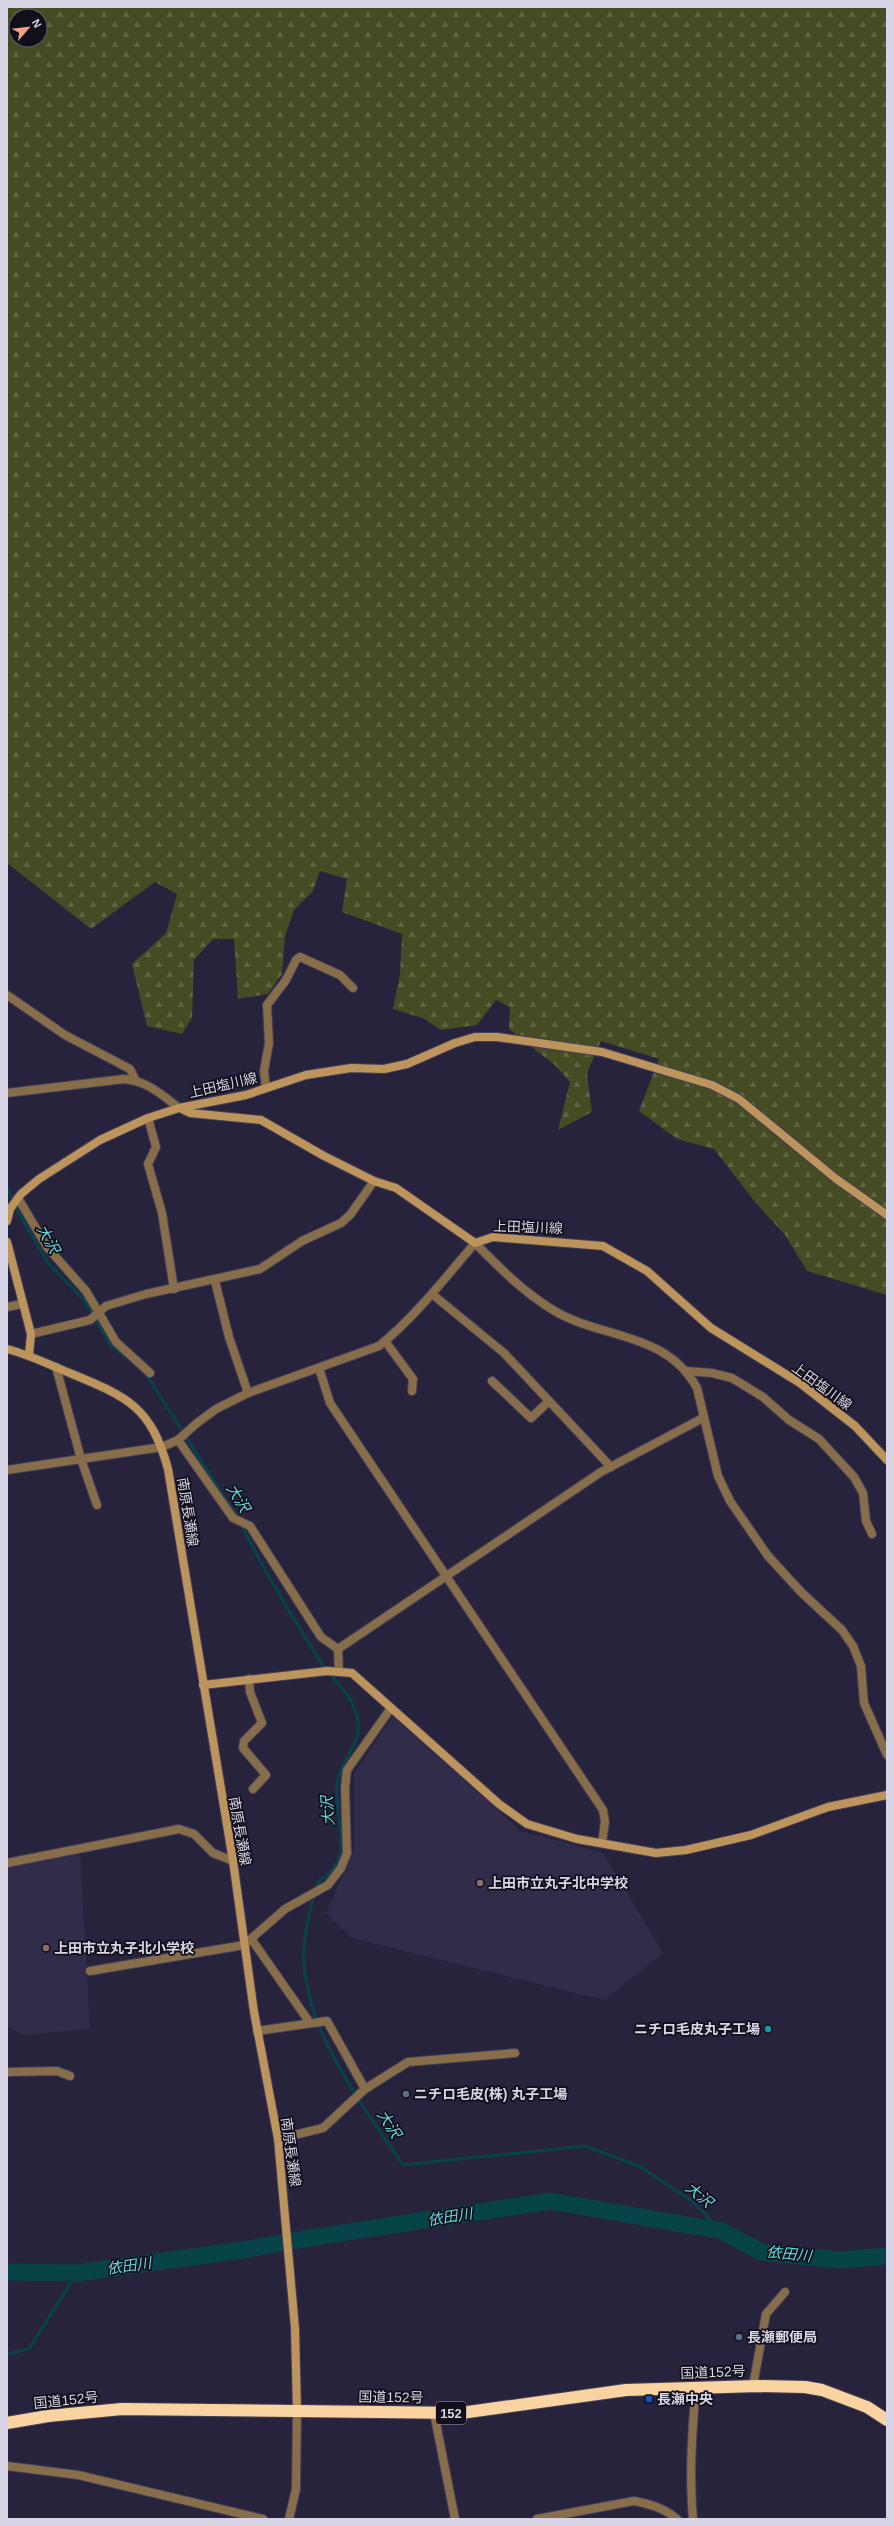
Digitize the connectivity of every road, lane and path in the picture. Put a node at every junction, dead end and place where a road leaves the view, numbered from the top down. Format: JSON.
{"nodes":[{"id":1,"x":353,"y":988,"type":"dead end"},
{"id":2,"x":7,"y":995,"type":"edge"},
{"id":3,"x":135,"y":1080,"type":"junction"},
{"id":4,"x":266,"y":1088,"type":"junction"},
{"id":5,"x":7,"y":1093,"type":"edge"},
{"id":6,"x":179,"y":1108,"type":"junction"},
{"id":7,"x":148,"y":1118,"type":"junction"},
{"id":8,"x":374,"y":1181,"type":"junction"},
{"id":9,"x":18,"y":1198,"type":"junction"},
{"id":10,"x":9,"y":1209,"type":"edge"},
{"id":11,"x":887,"y":1215,"type":"edge"},
{"id":12,"x":7,"y":1221,"type":"edge"},
{"id":13,"x":7,"y":1242,"type":"edge"},
{"id":14,"x":475,"y":1243,"type":"junction"},
{"id":15,"x":215,"y":1281,"type":"junction"},
{"id":16,"x":174,"y":1289,"type":"junction"},
{"id":17,"x":432,"y":1294,"type":"junction"},
{"id":18,"x":22,"y":1304,"type":"junction"},
{"id":19,"x":7,"y":1308,"type":"edge"},
{"id":20,"x":100,"y":1312,"type":"junction"},
{"id":21,"x":30,"y":1334,"type":"junction"},
{"id":22,"x":385,"y":1341,"type":"junction"},
{"id":23,"x":7,"y":1349,"type":"edge"},
{"id":24,"x":29,"y":1354,"type":"junction"},
{"id":25,"x":56,"y":1366,"type":"junction"},
{"id":26,"x":319,"y":1368,"type":"junction"},
{"id":27,"x":150,"y":1372,"type":"dead end"},
{"id":28,"x":685,"y":1372,"type":"junction"},
{"id":29,"x":492,"y":1381,"type":"dead end"},
{"id":30,"x":412,"y":1391,"type":"dead end"},
{"id":31,"x":248,"y":1393,"type":"junction"},
{"id":32,"x":549,"y":1401,"type":"junction"},
{"id":33,"x":703,"y":1418,"type":"junction"},
{"id":34,"x":178,"y":1440,"type":"junction"},
{"id":35,"x":162,"y":1447,"type":"junction"},
{"id":36,"x":81,"y":1459,"type":"junction"},
{"id":37,"x":887,"y":1460,"type":"edge"},
{"id":38,"x":611,"y":1467,"type":"junction"},
{"id":39,"x":7,"y":1470,"type":"edge"},
{"id":40,"x":97,"y":1504,"type":"dead end"},
{"id":41,"x":872,"y":1534,"type":"dead end"},
{"id":42,"x":447,"y":1575,"type":"junction"},
{"id":43,"x":338,"y":1649,"type":"junction"},
{"id":44,"x":339,"y":1672,"type":"junction"},
{"id":45,"x":250,"y":1679,"type":"junction"},
{"id":46,"x":203,"y":1685,"type":"junction"},
{"id":47,"x":391,"y":1708,"type":"junction"},
{"id":48,"x":887,"y":1755,"type":"edge"},
{"id":49,"x":253,"y":1789,"type":"dead end"},
{"id":50,"x":887,"y":1795,"type":"edge"},
{"id":51,"x":602,"y":1843,"type":"junction"},
{"id":52,"x":233,"y":1861,"type":"junction"},
{"id":53,"x":7,"y":1863,"type":"edge"},
{"id":54,"x":252,"y":1940,"type":"junction"},
{"id":55,"x":244,"y":1945,"type":"junction"},
{"id":56,"x":90,"y":1971,"type":"dead end"},
{"id":57,"x":310,"y":2023,"type":"junction"},
{"id":58,"x":258,"y":2031,"type":"junction"},
{"id":59,"x":515,"y":2053,"type":"dead end"},
{"id":60,"x":7,"y":2072,"type":"edge"},
{"id":61,"x":70,"y":2076,"type":"dead end"},
{"id":62,"x":365,"y":2089,"type":"junction"},
{"id":63,"x":278,"y":2139,"type":"junction"},
{"id":64,"x":785,"y":2292,"type":"dead end"},
{"id":65,"x":753,"y":2386,"type":"junction"},
{"id":66,"x":696,"y":2387,"type":"junction"},
{"id":67,"x":297,"y":2411,"type":"junction"},
{"id":68,"x":434,"y":2413,"type":"junction"},
{"id":69,"x":887,"y":2420,"type":"edge"},
{"id":70,"x":7,"y":2423,"type":"edge"},
{"id":71,"x":7,"y":2466,"type":"edge"},
{"id":72,"x":263,"y":2519,"type":"edge"},
{"id":73,"x":289,"y":2519,"type":"edge"},
{"id":74,"x":455,"y":2519,"type":"edge"},
{"id":75,"x":537,"y":2519,"type":"edge"},
{"id":76,"x":677,"y":2519,"type":"edge"},
{"id":77,"x":693,"y":2519,"type":"edge"}],
"edges":[{"from":1,"to":4,"type":"street"},
{"from":2,"to":3,"type":"street"},
{"from":3,"to":5,"type":"street"},
{"from":3,"to":6,"type":"street"},
{"from":4,"to":6,"type":"main road","name":"上田塩川線"},
{"from":4,"to":11,"type":"main road","name":"上田塩川線"},
{"from":6,"to":7,"type":"main road"},
{"from":6,"to":8,"type":"main road","name":"上田塩川線"},
{"from":7,"to":9,"type":"main road"},
{"from":7,"to":16,"type":"street"},
{"from":8,"to":14,"type":"main road","name":"上田塩川線"},
{"from":8,"to":15,"type":"street"},
{"from":9,"to":10,"type":"main road"},
{"from":9,"to":20,"type":"street"},
{"from":10,"to":12,"type":"main road"},
{"from":13,"to":18,"type":"main road"},
{"from":14,"to":17,"type":"street"},
{"from":14,"to":28,"type":"street"},
{"from":14,"to":37,"type":"main road","name":"上田塩川線"},
{"from":15,"to":16,"type":"street"},
{"from":15,"to":31,"type":"street"},
{"from":16,"to":20,"type":"street"},
{"from":17,"to":22,"type":"street"},
{"from":17,"to":32,"type":"street"},
{"from":18,"to":19,"type":"street"},
{"from":18,"to":21,"type":"main road"},
{"from":20,"to":21,"type":"street"},
{"from":20,"to":27,"type":"street"},
{"from":21,"to":24,"type":"main road"},
{"from":22,"to":26,"type":"street"},
{"from":22,"to":30,"type":"street"},
{"from":23,"to":24,"type":"main road","name":"南原長瀬線"},
{"from":24,"to":25,"type":"main road","name":"南原長瀬線"},
{"from":25,"to":35,"type":"main road","name":"南原長瀬線"},
{"from":25,"to":36,"type":"street"},
{"from":26,"to":31,"type":"street"},
{"from":26,"to":42,"type":"street"},
{"from":28,"to":33,"type":"street"},
{"from":28,"to":41,"type":"street"},
{"from":29,"to":32,"type":"street"},
{"from":31,"to":34,"type":"street"},
{"from":32,"to":38,"type":"street"},
{"from":33,"to":38,"type":"street"},
{"from":33,"to":48,"type":"street"},
{"from":34,"to":35,"type":"street"},
{"from":34,"to":43,"type":"street"},
{"from":35,"to":36,"type":"street"},
{"from":35,"to":46,"type":"main road","name":"南原長瀬線"},
{"from":36,"to":39,"type":"street"},
{"from":36,"to":40,"type":"street"},
{"from":38,"to":42,"type":"street"},
{"from":42,"to":43,"type":"street"},
{"from":42,"to":51,"type":"street"},
{"from":43,"to":44,"type":"street"},
{"from":44,"to":45,"type":"main road"},
{"from":44,"to":47,"type":"main road"},
{"from":45,"to":46,"type":"main road"},
{"from":45,"to":49,"type":"street"},
{"from":46,"to":52,"type":"main road","name":"南原長瀬線"},
{"from":47,"to":51,"type":"main road"},
{"from":47,"to":54,"type":"street"},
{"from":50,"to":51,"type":"main road"},
{"from":52,"to":53,"type":"street"},
{"from":52,"to":55,"type":"main road","name":"南原長瀬線"},
{"from":54,"to":55,"type":"street"},
{"from":54,"to":57,"type":"street"},
{"from":55,"to":56,"type":"street"},
{"from":55,"to":58,"type":"main road","name":"南原長瀬線"},
{"from":57,"to":58,"type":"street"},
{"from":57,"to":62,"type":"street"},
{"from":58,"to":63,"type":"main road","name":"南原長瀬線"},
{"from":59,"to":62,"type":"street"},
{"from":60,"to":61,"type":"street"},
{"from":62,"to":63,"type":"street"},
{"from":63,"to":67,"type":"main road","name":"南原長瀬線"},
{"from":64,"to":65,"type":"street"},
{"from":65,"to":66,"type":"highway","name":"国道152号","number":"152"},
{"from":65,"to":69,"type":"highway","name":"国道152号","number":"152"},
{"from":66,"to":68,"type":"highway","name":"国道152号","number":"152"},
{"from":66,"to":77,"type":"street"},
{"from":67,"to":68,"type":"highway","name":"国道152号","number":"152"},
{"from":67,"to":70,"type":"highway","name":"国道152号","number":"152"},
{"from":67,"to":73,"type":"street"},
{"from":68,"to":74,"type":"street"},
{"from":71,"to":72,"type":"street"},
{"from":75,"to":76,"type":"street"}]}
